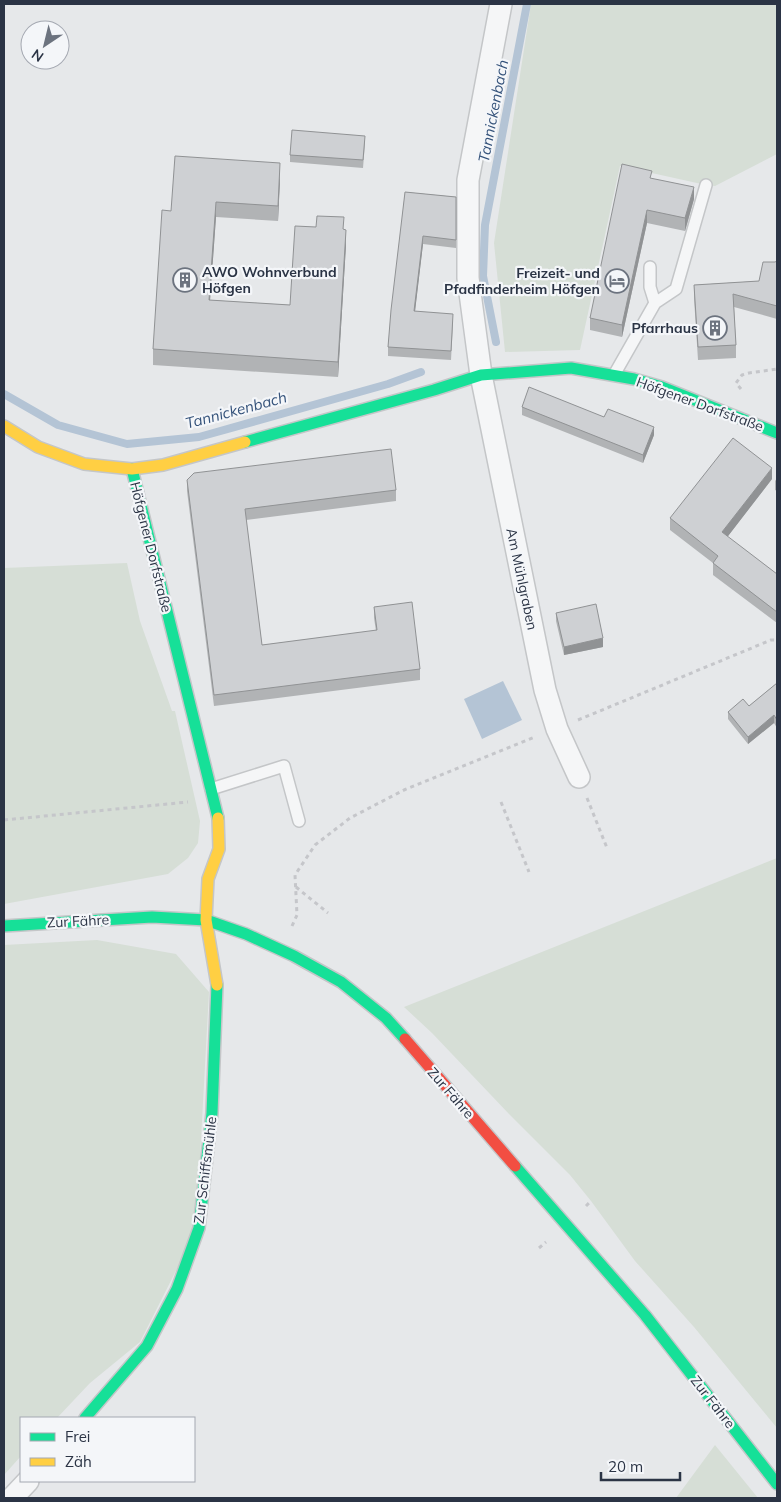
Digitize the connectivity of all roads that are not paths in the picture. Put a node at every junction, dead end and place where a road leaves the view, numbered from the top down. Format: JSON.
{"nodes":[{"id":1,"x":501,"y":4,"type":"edge"},
{"id":2,"x":706,"y":185,"type":"dead end"},
{"id":3,"x":650,"y":267,"type":"dead end"},
{"id":4,"x":655,"y":303,"type":"junction"},
{"id":5,"x":614,"y":375,"type":"junction"},
{"id":6,"x":481,"y":376,"type":"junction"},
{"id":7,"x":4,"y":426,"type":"edge"},
{"id":8,"x":775,"y":431,"type":"edge"},
{"id":9,"x":132,"y":469,"type":"junction"},
{"id":10,"x":578,"y":777,"type":"road end"},
{"id":11,"x":212,"y":793,"type":"junction"},
{"id":12,"x":299,"y":820,"type":"dead end"},
{"id":13,"x":206,"y":920,"type":"junction"},
{"id":14,"x":4,"y":926,"type":"edge"},
{"id":15,"x":86,"y":1417,"type":"edge"},
{"id":16,"x":27,"y":1482,"type":"edge"},
{"id":17,"x":777,"y":1484,"type":"edge"},
{"id":18,"x":12,"y":1498,"type":"edge"}],
"edges":[{"from":1,"to":6,"type":"street"},
{"from":2,"to":4,"type":"lane"},
{"from":3,"to":4,"type":"lane"},
{"from":4,"to":5,"type":"lane"},
{"from":5,"to":6,"type":"street","name":"Höfgener Dorfstraße"},
{"from":5,"to":8,"type":"street","name":"Höfgener Dorfstraße"},
{"from":6,"to":9,"type":"street","name":"Höfgener Dorfstraße"},
{"from":6,"to":10,"type":"street","name":"Am Mühlgraben"},
{"from":7,"to":9,"type":"street"},
{"from":9,"to":11,"type":"street","name":"Höfgener Dorfstraße"},
{"from":11,"to":12,"type":"lane"},
{"from":11,"to":13,"type":"street","name":"Höfgener Dorfstraße"},
{"from":13,"to":14,"type":"street","name":"Zur Fähre"},
{"from":13,"to":15,"type":"street","name":"Zur Schiffsmühle"},
{"from":13,"to":17,"type":"street","name":"Zur Fähre"},
{"from":16,"to":18,"type":"street"}]}
